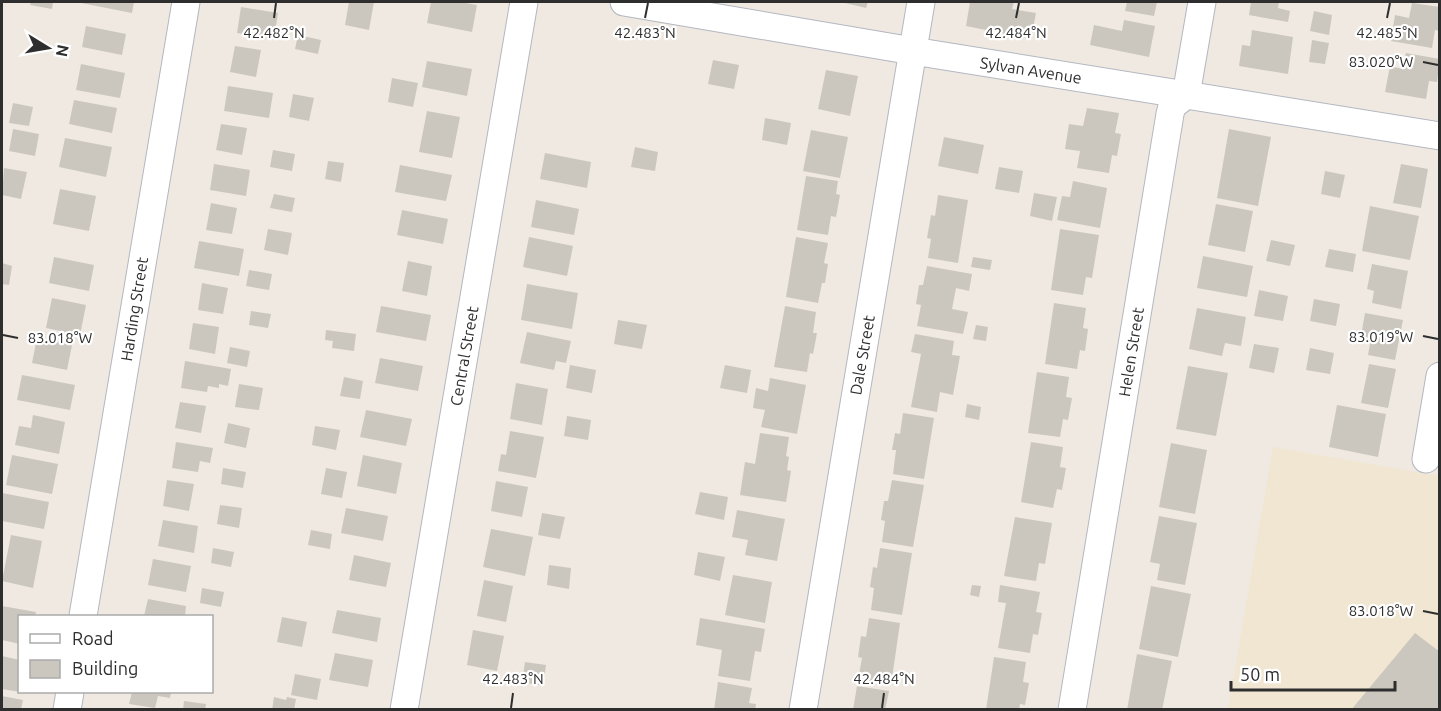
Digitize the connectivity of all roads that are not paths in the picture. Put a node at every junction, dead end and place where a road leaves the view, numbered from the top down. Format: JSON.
{"nodes":[{"id":1,"x":186,"y":2,"type":"edge"},
{"id":2,"x":524,"y":2,"type":"edge"},
{"id":3,"x":624,"y":2,"type":"edge"},
{"id":4,"x":921,"y":2,"type":"edge"},
{"id":5,"x":1202,"y":2,"type":"edge"},
{"id":6,"x":913,"y":51,"type":"junction"},
{"id":7,"x":1186,"y":94,"type":"junction"},
{"id":8,"x":1440,"y":136,"type":"edge"},
{"id":9,"x":1440,"y":376,"type":"edge"},
{"id":10,"x":1426,"y":459,"type":"dead end"},
{"id":11,"x":83,"y":615,"type":"edge"},
{"id":12,"x":70,"y":693,"type":"edge"},
{"id":13,"x":67,"y":710,"type":"edge"},
{"id":14,"x":404,"y":710,"type":"edge"},
{"id":15,"x":803,"y":710,"type":"edge"},
{"id":16,"x":1072,"y":710,"type":"edge"}],
"edges":[{"from":1,"to":11,"type":"street","name":"Harding Street"},
{"from":2,"to":14,"type":"street","name":"Central Street"},
{"from":3,"to":6,"type":"street","name":"Sylvan Avenue"},
{"from":4,"to":6,"type":"street","name":"Dale Street"},
{"from":5,"to":7,"type":"street","name":"Helen Street"},
{"from":6,"to":7,"type":"street","name":"Sylvan Avenue"},
{"from":6,"to":15,"type":"street","name":"Dale Street"},
{"from":7,"to":8,"type":"street","name":"Sylvan Avenue"},
{"from":7,"to":16,"type":"street","name":"Helen Street"},
{"from":9,"to":10,"type":"street"},
{"from":12,"to":13,"type":"street"}]}
